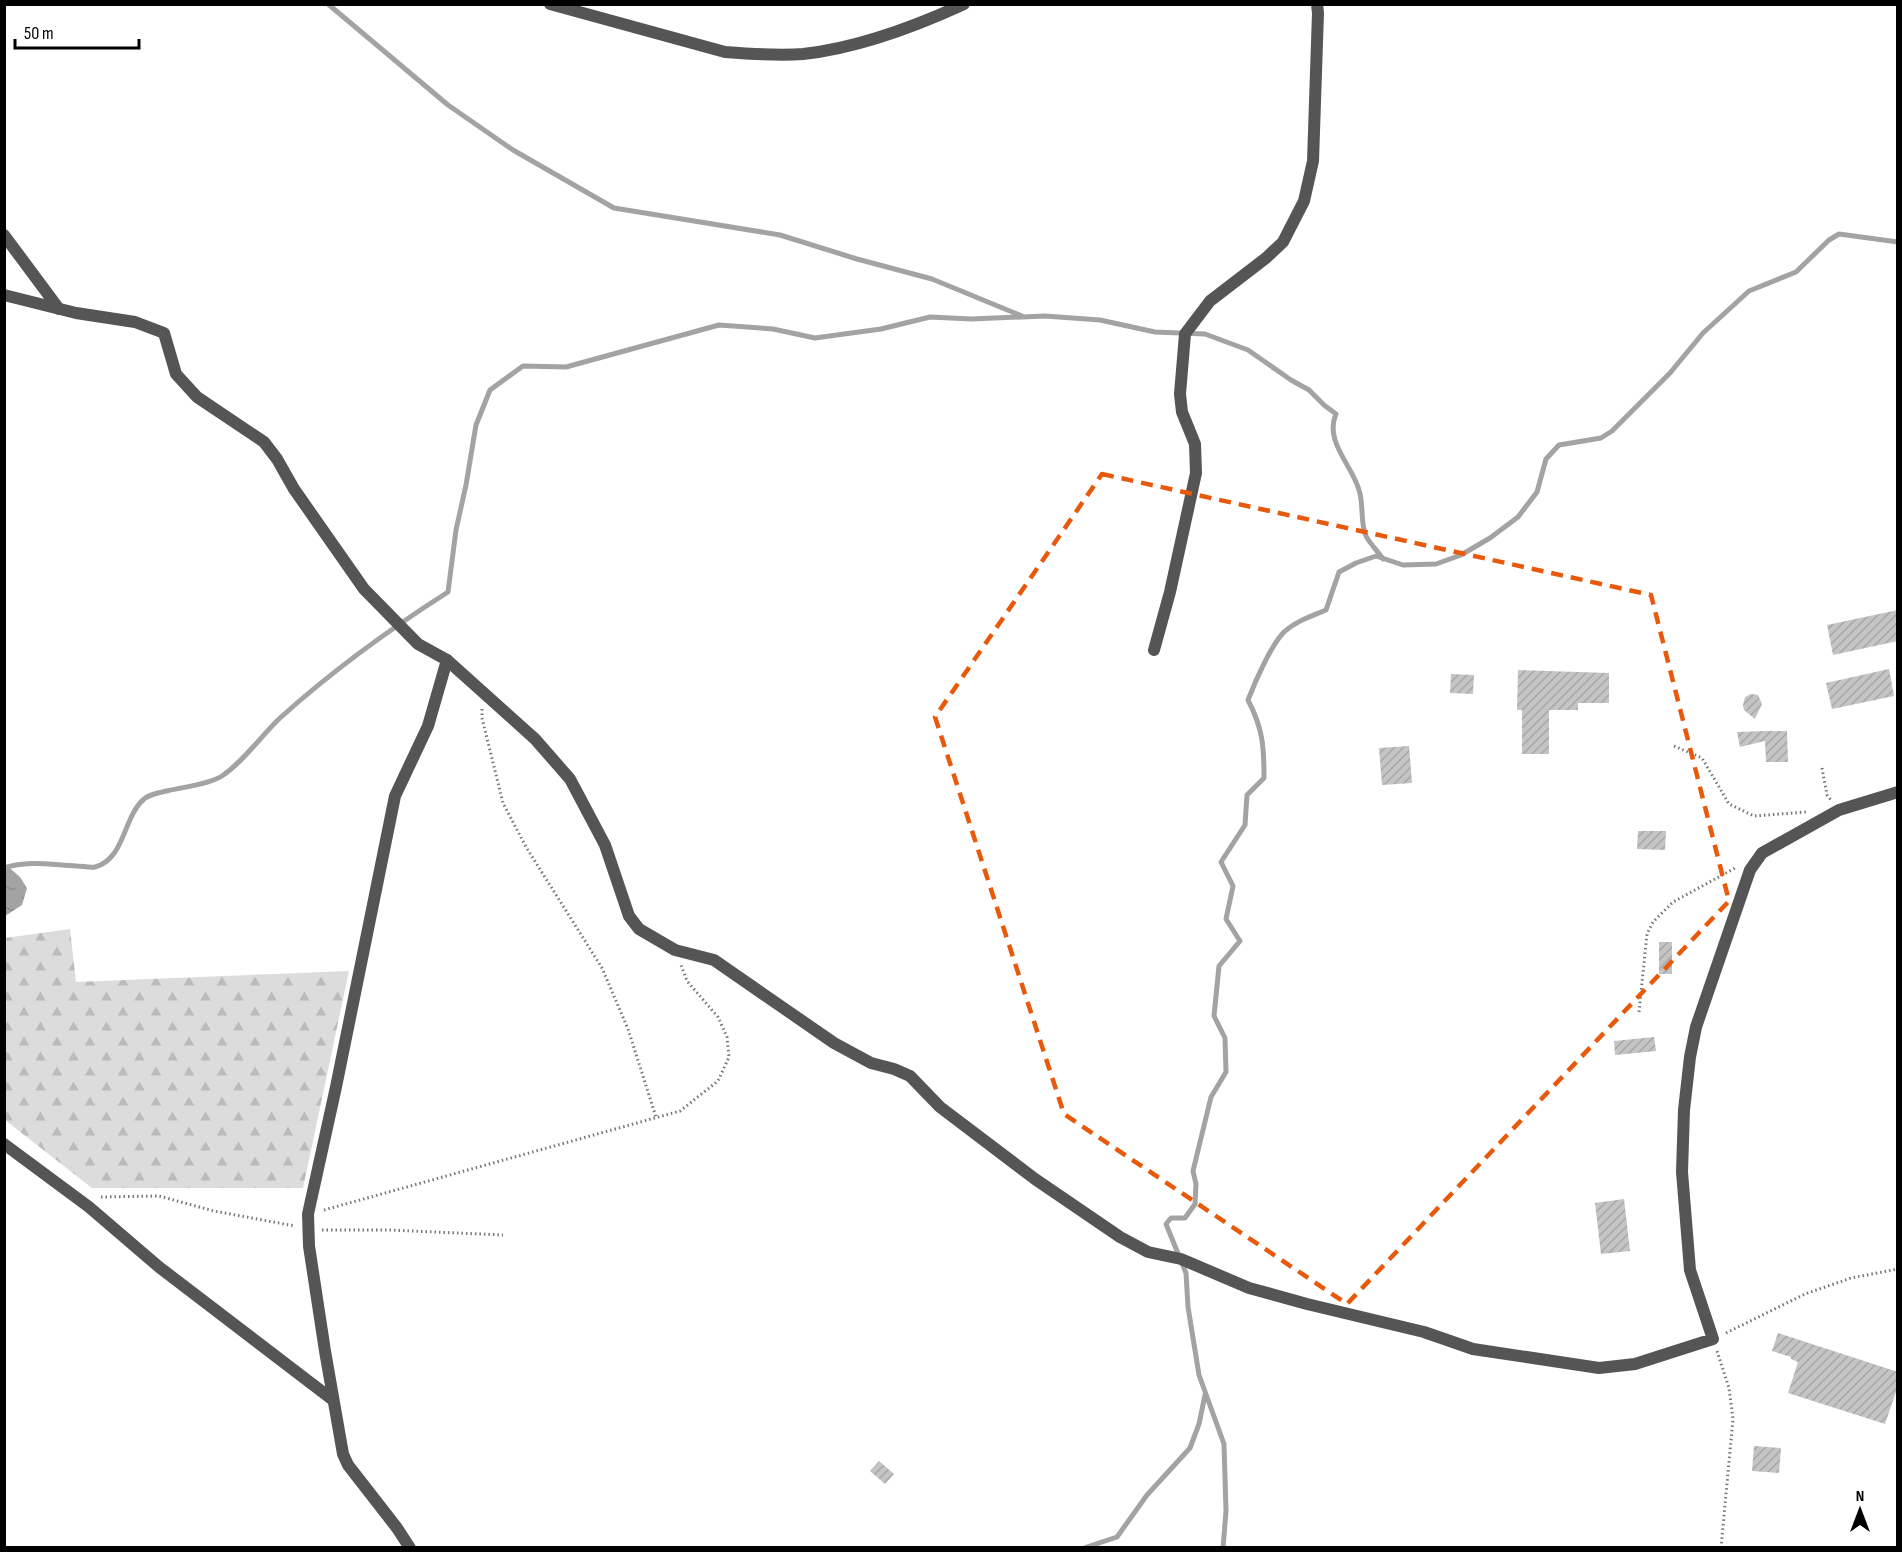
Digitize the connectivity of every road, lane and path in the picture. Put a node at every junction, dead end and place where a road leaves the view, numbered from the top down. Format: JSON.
{"nodes":[{"id":1,"x":550,"y":4,"type":"edge"},
{"id":2,"x":964,"y":4,"type":"edge"},
{"id":3,"x":1317,"y":4,"type":"edge"},
{"id":4,"x":4,"y":235,"type":"edge"},
{"id":5,"x":4,"y":295,"type":"edge"},
{"id":6,"x":59,"y":309,"type":"junction"},
{"id":7,"x":1154,"y":650,"type":"dead end"},
{"id":8,"x":447,"y":660,"type":"junction"},
{"id":9,"x":481,"y":691,"type":"junction"},
{"id":10,"x":1674,"y":746,"type":"dead end"},
{"id":11,"x":1822,"y":768,"type":"dead end"},
{"id":12,"x":1898,"y":792,"type":"edge"},
{"id":13,"x":1839,"y":810,"type":"junction"},
{"id":14,"x":1807,"y":812,"type":"dead end"},
{"id":15,"x":1762,"y":853,"type":"junction"},
{"id":16,"x":675,"y":950,"type":"junction"},
{"id":17,"x":1639,"y":1012,"type":"dead end"},
{"id":18,"x":656,"y":1118,"type":"junction"},
{"id":19,"x":4,"y":1144,"type":"edge"},
{"id":20,"x":76,"y":1198,"type":"junction"},
{"id":21,"x":308,"y":1214,"type":"junction"},
{"id":22,"x":308,"y":1228,"type":"junction"},
{"id":23,"x":503,"y":1235,"type":"dead end"},
{"id":24,"x":1898,"y":1269,"type":"edge"},
{"id":25,"x":1713,"y":1339,"type":"junction"},
{"id":26,"x":333,"y":1400,"type":"junction"},
{"id":27,"x":410,"y":1548,"type":"edge"},
{"id":28,"x":1721,"y":1548,"type":"edge"}],
"edges":[{"from":1,"to":2,"type":"street"},
{"from":3,"to":7,"type":"street"},
{"from":4,"to":6,"type":"street"},
{"from":5,"to":6,"type":"street"},
{"from":6,"to":8,"type":"street"},
{"from":8,"to":9,"type":"street"},
{"from":8,"to":21,"type":"street"},
{"from":9,"to":16,"type":"street"},
{"from":9,"to":18,"type":"path"},
{"from":10,"to":14,"type":"path"},
{"from":11,"to":13,"type":"path"},
{"from":12,"to":13,"type":"street"},
{"from":13,"to":15,"type":"street"},
{"from":15,"to":17,"type":"path"},
{"from":15,"to":25,"type":"street"},
{"from":16,"to":18,"type":"path"},
{"from":16,"to":25,"type":"street"},
{"from":18,"to":21,"type":"path"},
{"from":19,"to":20,"type":"street"},
{"from":20,"to":22,"type":"path"},
{"from":20,"to":26,"type":"street"},
{"from":21,"to":22,"type":"street"},
{"from":22,"to":23,"type":"path"},
{"from":22,"to":26,"type":"street"},
{"from":24,"to":25,"type":"path"},
{"from":25,"to":28,"type":"path"},
{"from":26,"to":27,"type":"street"}]}
